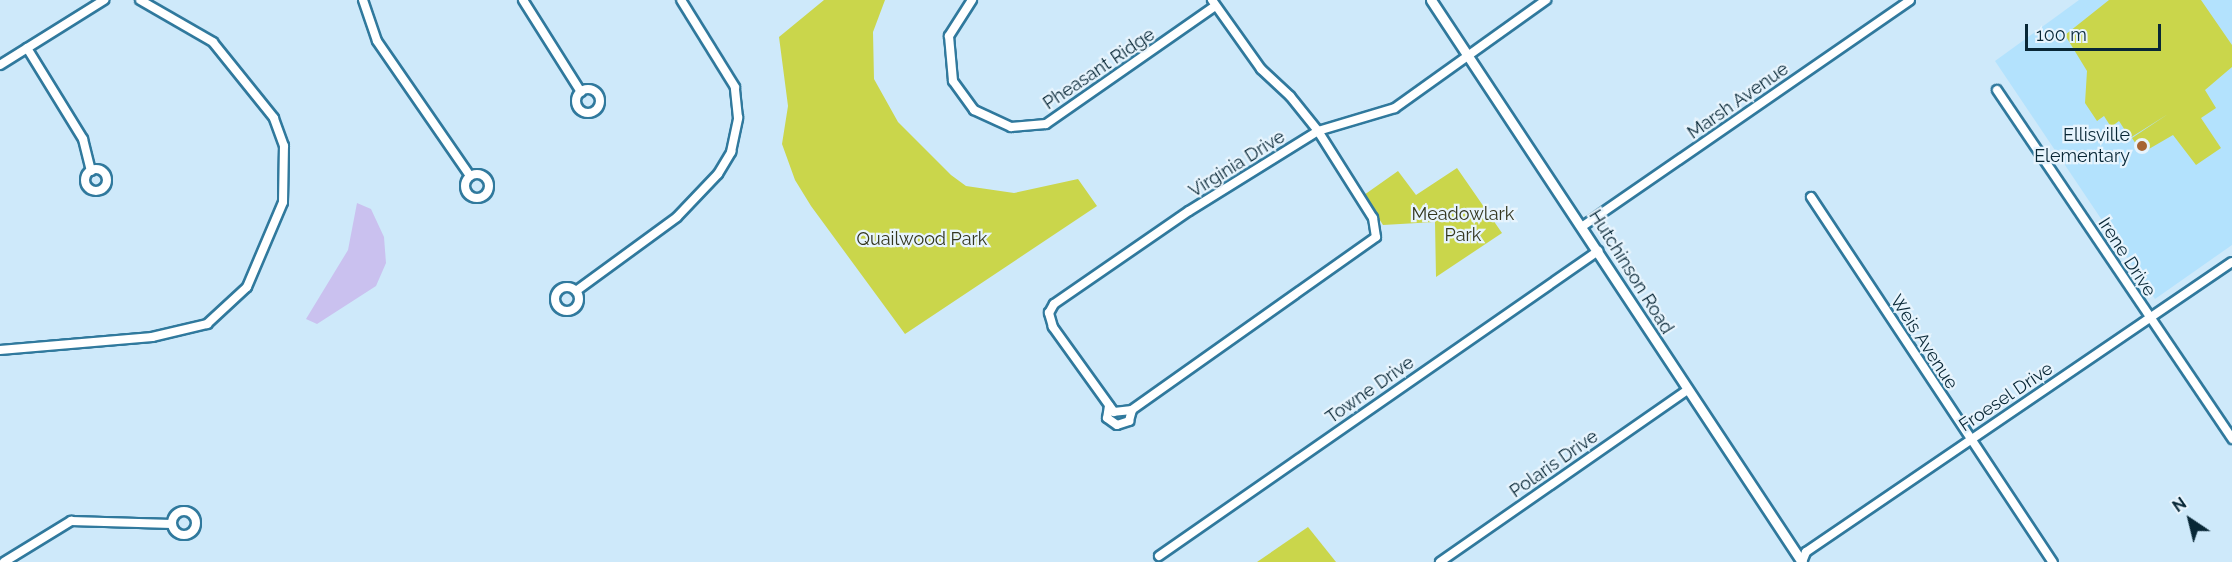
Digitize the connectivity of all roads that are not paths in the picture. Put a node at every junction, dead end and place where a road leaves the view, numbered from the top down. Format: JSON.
{"nodes":[{"id":1,"x":104,"y":0,"type":"edge"},
{"id":2,"x":140,"y":0,"type":"edge"},
{"id":3,"x":363,"y":0,"type":"edge"},
{"id":4,"x":523,"y":0,"type":"edge"},
{"id":5,"x":681,"y":0,"type":"edge"},
{"id":6,"x":972,"y":0,"type":"edge"},
{"id":7,"x":1431,"y":0,"type":"edge"},
{"id":8,"x":1545,"y":0,"type":"edge"},
{"id":9,"x":1910,"y":0,"type":"edge"},
{"id":10,"x":1213,"y":3,"type":"edge"},
{"id":11,"x":27,"y":48,"type":"junction"},
{"id":12,"x":1468,"y":55,"type":"junction"},
{"id":13,"x":0,"y":65,"type":"edge"},
{"id":14,"x":1997,"y":90,"type":"dead end"},
{"id":15,"x":581,"y":92,"type":"dead end"},
{"id":16,"x":1318,"y":131,"type":"junction"},
{"id":17,"x":91,"y":171,"type":"dead end"},
{"id":18,"x":470,"y":176,"type":"dead end"},
{"id":19,"x":1811,"y":197,"type":"dead end"},
{"id":20,"x":1583,"y":226,"type":"junction"},
{"id":21,"x":1598,"y":251,"type":"junction"},
{"id":22,"x":2232,"y":262,"type":"edge"},
{"id":23,"x":576,"y":291,"type":"dead end"},
{"id":24,"x":2150,"y":319,"type":"junction"},
{"id":25,"x":0,"y":350,"type":"edge"},
{"id":26,"x":1686,"y":391,"type":"junction"},
{"id":27,"x":1109,"y":406,"type":"junction"},
{"id":28,"x":1132,"y":410,"type":"junction"},
{"id":29,"x":1970,"y":439,"type":"junction"},
{"id":30,"x":2232,"y":439,"type":"edge"},
{"id":31,"x":172,"y":524,"type":"dead end"},
{"id":32,"x":1159,"y":556,"type":"dead end"},
{"id":33,"x":4,"y":562,"type":"edge"},
{"id":34,"x":1440,"y":562,"type":"edge"},
{"id":35,"x":1802,"y":562,"type":"edge"},
{"id":36,"x":2053,"y":562,"type":"edge"}],
"edges":[{"from":1,"to":11,"type":"street"},
{"from":2,"to":25,"type":"street"},
{"from":3,"to":18,"type":"street"},
{"from":4,"to":15,"type":"street"},
{"from":5,"to":23,"type":"street"},
{"from":6,"to":10,"type":"street","name":"Pheasant Ridge"},
{"from":7,"to":12,"type":"street","name":"Hutchinson Road"},
{"from":8,"to":12,"type":"street","name":"Virginia Drive"},
{"from":9,"to":20,"type":"street","name":"Marsh Avenue"},
{"from":10,"to":16,"type":"street"},
{"from":11,"to":13,"type":"street"},
{"from":11,"to":17,"type":"street"},
{"from":12,"to":16,"type":"street","name":"Virginia Drive"},
{"from":12,"to":20,"type":"street","name":"Hutchinson Road"},
{"from":14,"to":24,"type":"street","name":"Irene Drive"},
{"from":16,"to":27,"type":"street","name":"Virginia Drive"},
{"from":16,"to":28,"type":"street","name":"Virginia Drive"},
{"from":19,"to":29,"type":"street","name":"Weis Avenue"},
{"from":20,"to":21,"type":"street","name":"Hutchinson Road"},
{"from":21,"to":26,"type":"street","name":"Hutchinson Road"},
{"from":21,"to":32,"type":"street","name":"Towne Drive"},
{"from":22,"to":24,"type":"street","name":"Froesel Drive"},
{"from":24,"to":29,"type":"street","name":"Froesel Drive"},
{"from":24,"to":30,"type":"street","name":"Irene Drive"},
{"from":26,"to":34,"type":"street","name":"Polaris Drive"},
{"from":26,"to":35,"type":"street","name":"Hutchinson Road"},
{"from":27,"to":28,"type":"street"},
{"from":27,"to":28,"type":"street","name":"Virginia Drive"},
{"from":29,"to":35,"type":"street","name":"Froesel Drive"},
{"from":29,"to":36,"type":"street","name":"Weis Avenue"},
{"from":31,"to":33,"type":"street"}]}
